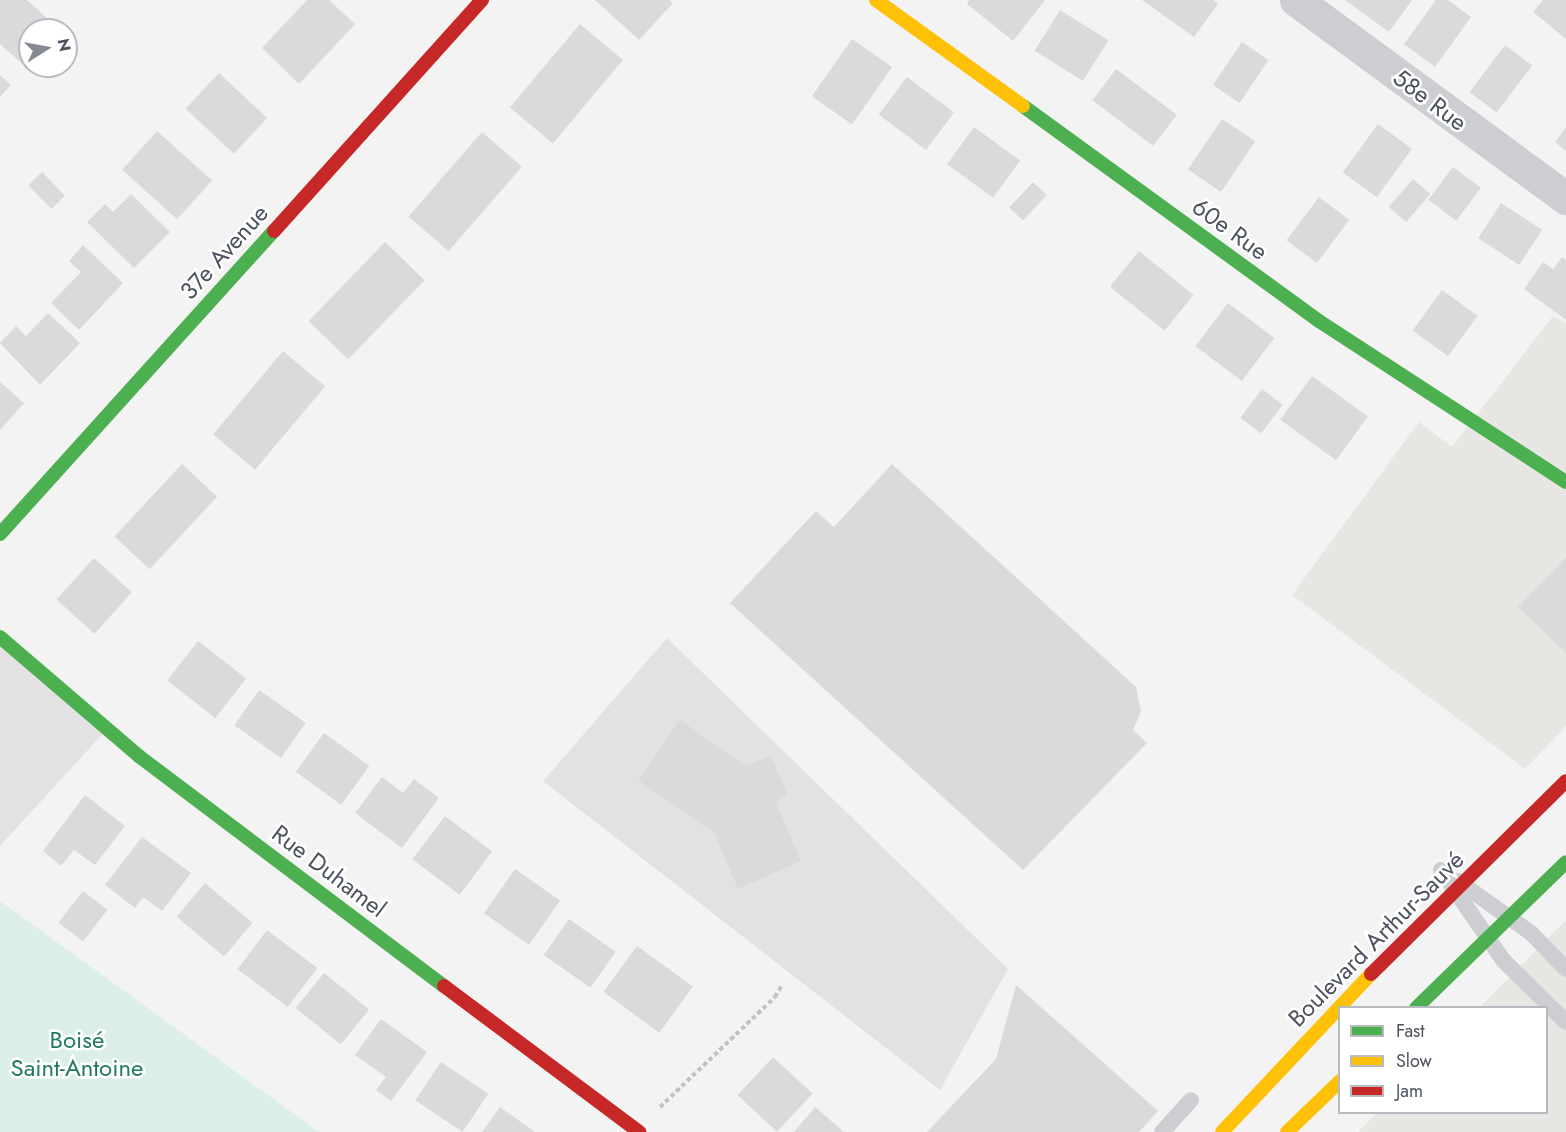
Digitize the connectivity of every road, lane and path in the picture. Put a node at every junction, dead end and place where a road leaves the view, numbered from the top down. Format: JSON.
{"nodes":[{"id":1,"x":482,"y":0,"type":"edge"},
{"id":2,"x":876,"y":0,"type":"edge"},
{"id":3,"x":1296,"y":0,"type":"edge"},
{"id":4,"x":1566,"y":198,"type":"edge"},
{"id":5,"x":1566,"y":482,"type":"edge"},
{"id":6,"x":0,"y":534,"type":"edge"},
{"id":7,"x":0,"y":638,"type":"edge"},
{"id":8,"x":1566,"y":781,"type":"edge"},
{"id":9,"x":1566,"y":862,"type":"edge"},
{"id":10,"x":1459,"y":888,"type":"junction"},
{"id":11,"x":1510,"y":917,"type":"junction"},
{"id":12,"x":1487,"y":939,"type":"junction"},
{"id":13,"x":1566,"y":969,"type":"edge"},
{"id":14,"x":782,"y":985,"type":"dead end"},
{"id":15,"x":1339,"y":1006,"type":"edge"},
{"id":16,"x":1418,"y":1006,"type":"edge"},
{"id":17,"x":1338,"y":1007,"type":"edge"},
{"id":18,"x":1566,"y":1022,"type":"edge"},
{"id":19,"x":1338,"y":1083,"type":"edge"},
{"id":20,"x":1191,"y":1100,"type":"dead end"},
{"id":21,"x":653,"y":1116,"type":"dead end"},
{"id":22,"x":1225,"y":1131,"type":"edge"},
{"id":23,"x":639,"y":1132,"type":"edge"},
{"id":24,"x":1162,"y":1132,"type":"edge"},
{"id":25,"x":1287,"y":1132,"type":"edge"}],
"edges":[{"from":1,"to":6,"type":"street","name":"37e Avenue"},
{"from":2,"to":5,"type":"street","name":"60e Rue"},
{"from":3,"to":4,"type":"street","name":"58e Rue"},
{"from":7,"to":23,"type":"street","name":"Rue Duhamel"},
{"from":8,"to":10,"type":"street","name":"Boulevard Arthur-Sauvé"},
{"from":9,"to":11,"type":"street"},
{"from":10,"to":11,"type":"lane"},
{"from":10,"to":12,"type":"lane"},
{"from":10,"to":15,"type":"street","name":"Boulevard Arthur-Sauvé"},
{"from":11,"to":12,"type":"street"},
{"from":11,"to":13,"type":"lane"},
{"from":12,"to":16,"type":"street"},
{"from":12,"to":18,"type":"lane"},
{"from":14,"to":21,"type":"path"},
{"from":17,"to":22,"type":"street","name":"Boulevard Arthur-Sauvé"},
{"from":19,"to":25,"type":"street"},
{"from":20,"to":24,"type":"lane"}]}
